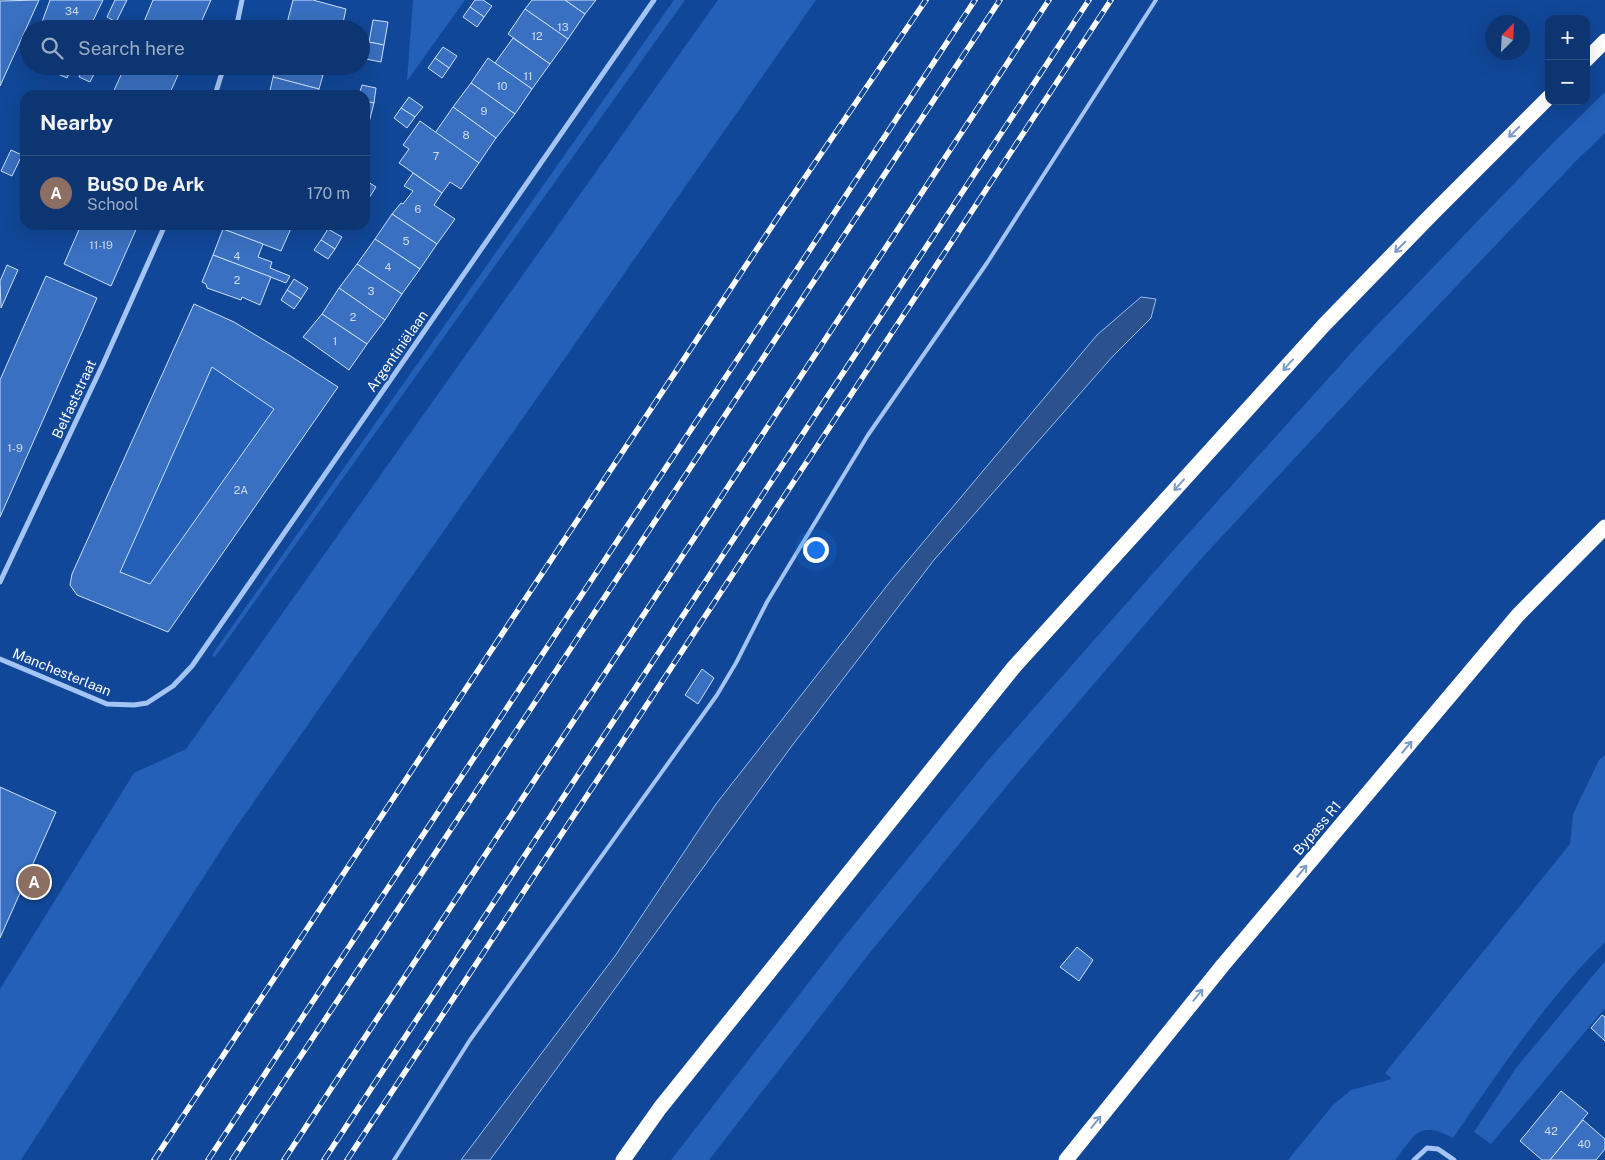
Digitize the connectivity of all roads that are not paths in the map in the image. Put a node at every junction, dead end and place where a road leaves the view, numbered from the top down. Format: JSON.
{"nodes":[{"id":1,"x":242,"y":0,"type":"edge"},
{"id":2,"x":654,"y":0,"type":"edge"},
{"id":3,"x":1156,"y":0,"type":"edge"},
{"id":4,"x":238,"y":20,"type":"edge"},
{"id":5,"x":1605,"y":41,"type":"edge"},
{"id":6,"x":1590,"y":56,"type":"edge"},
{"id":7,"x":221,"y":75,"type":"edge"},
{"id":8,"x":217,"y":90,"type":"edge"},
{"id":9,"x":1545,"y":101,"type":"edge"},
{"id":10,"x":163,"y":230,"type":"edge"},
{"id":11,"x":1605,"y":527,"type":"edge"},
{"id":12,"x":0,"y":582,"type":"edge"},
{"id":13,"x":0,"y":659,"type":"edge"},
{"id":14,"x":147,"y":703,"type":"joint"},
{"id":15,"x":394,"y":1160,"type":"edge"},
{"id":16,"x":623,"y":1160,"type":"edge"},
{"id":17,"x":1066,"y":1160,"type":"edge"},
{"id":18,"x":1414,"y":1160,"type":"edge"},
{"id":19,"x":1454,"y":1160,"type":"edge"}],
"edges":[{"from":1,"to":4,"type":"street"},
{"from":2,"to":14,"type":"street","name":"Argentiniëlaan"},
{"from":3,"to":15,"type":"lane"},
{"from":5,"to":6,"type":"highway"},
{"from":7,"to":8,"type":"street"},
{"from":9,"to":16,"type":"highway","one_way":true},
{"from":10,"to":12,"type":"street","name":"Belfaststraat"},
{"from":17,"to":11,"type":"highway","name":"Bypass R1","one_way":true},
{"from":13,"to":14,"type":"street","name":"Manchesterlaan"},
{"from":18,"to":19,"type":"street"}]}
